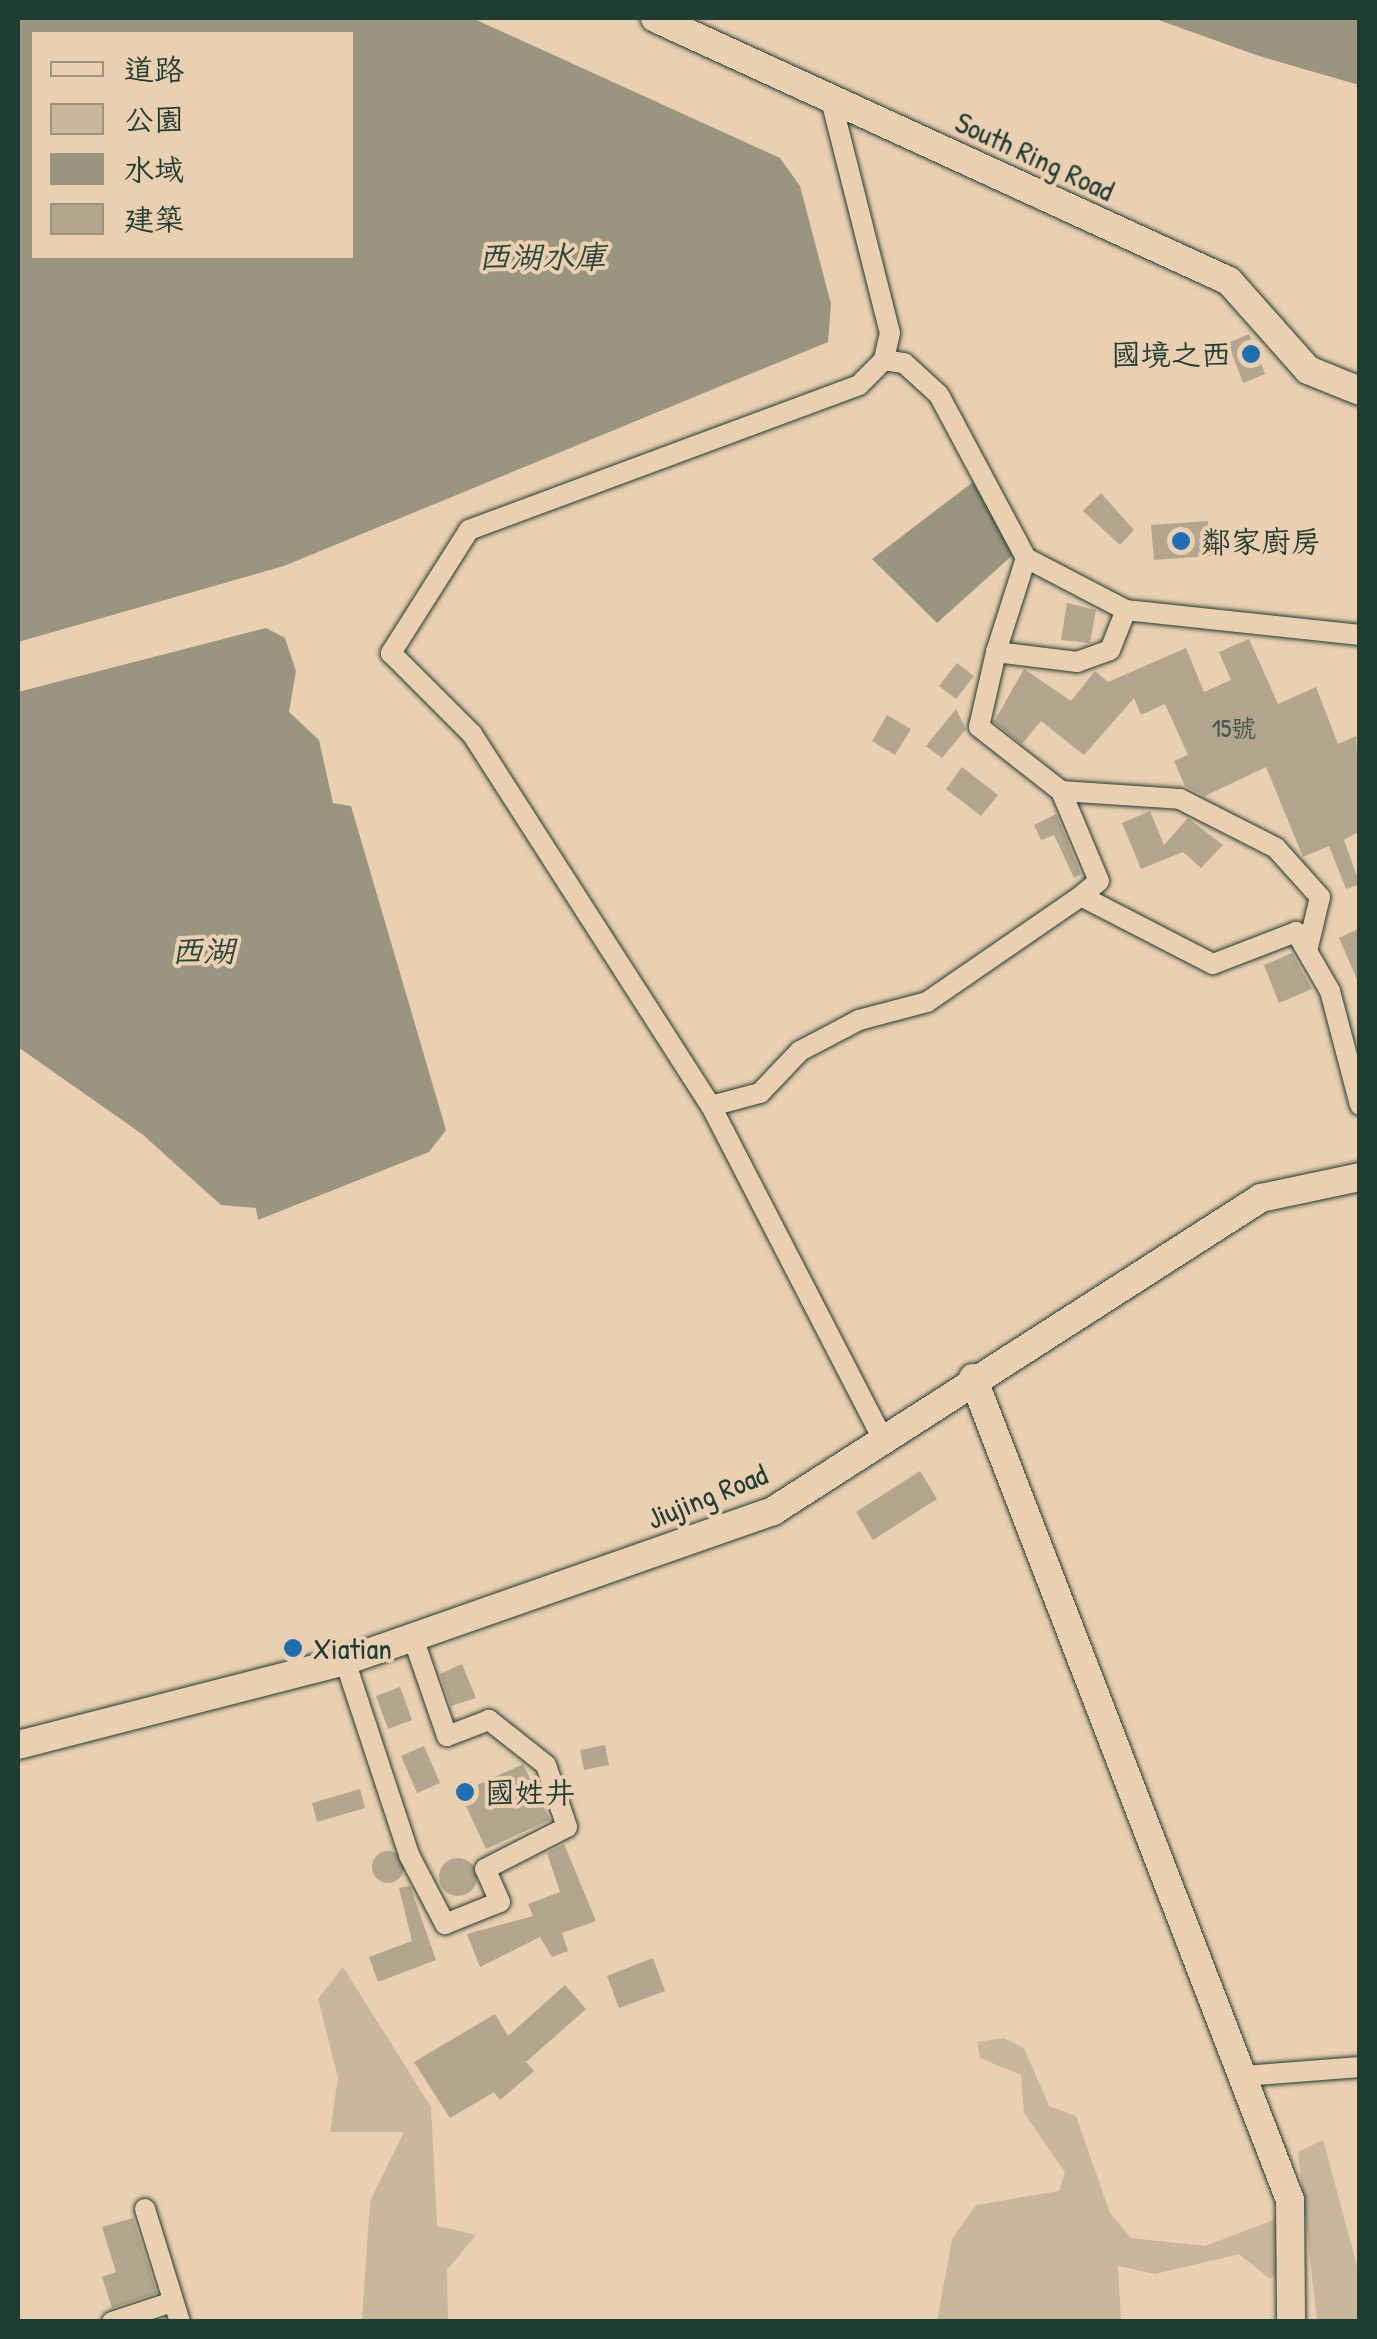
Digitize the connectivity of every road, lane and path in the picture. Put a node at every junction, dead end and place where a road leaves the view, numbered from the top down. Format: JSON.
{"nodes":[{"id":1,"x":655,"y":18,"type":"edge"},
{"id":2,"x":832,"y":100,"type":"junction"},
{"id":3,"x":884,"y":360,"type":"junction"},
{"id":4,"x":1360,"y":392,"type":"edge"},
{"id":5,"x":1026,"y":558,"type":"junction"},
{"id":6,"x":1126,"y":610,"type":"junction"},
{"id":7,"x":1360,"y":635,"type":"edge"},
{"id":8,"x":996,"y":652,"type":"junction"},
{"id":9,"x":1062,"y":791,"type":"junction"},
{"id":10,"x":1081,"y":896,"type":"junction"},
{"id":11,"x":1308,"y":947,"type":"junction"},
{"id":12,"x":1360,"y":1105,"type":"edge"},
{"id":13,"x":711,"y":1106,"type":"junction"},
{"id":14,"x":1360,"y":1177,"type":"edge"},
{"id":15,"x":973,"y":1378,"type":"junction"},
{"id":16,"x":880,"y":1434,"type":"junction"},
{"id":17,"x":412,"y":1638,"type":"junction"},
{"id":18,"x":345,"y":1661,"type":"junction"},
{"id":19,"x":18,"y":1745,"type":"edge"},
{"id":20,"x":1360,"y":2067,"type":"edge"},
{"id":21,"x":1244,"y":2076,"type":"junction"},
{"id":22,"x":146,"y":2209,"type":"dead end"},
{"id":23,"x":176,"y":2312,"type":"edge"},
{"id":24,"x":112,"y":2322,"type":"edge"},
{"id":25,"x":1291,"y":2322,"type":"edge"}],
"edges":[{"from":1,"to":2,"type":"street","name":"South Ring Road"},
{"from":2,"to":3,"type":"street"},
{"from":2,"to":4,"type":"street","name":"South Ring Road"},
{"from":3,"to":5,"type":"street"},
{"from":3,"to":13,"type":"street"},
{"from":5,"to":6,"type":"street"},
{"from":5,"to":8,"type":"street"},
{"from":6,"to":7,"type":"street"},
{"from":6,"to":8,"type":"street"},
{"from":8,"to":9,"type":"street"},
{"from":9,"to":10,"type":"street"},
{"from":9,"to":11,"type":"street"},
{"from":10,"to":11,"type":"street"},
{"from":10,"to":13,"type":"street"},
{"from":11,"to":12,"type":"street"},
{"from":13,"to":16,"type":"street"},
{"from":14,"to":15,"type":"street","name":"Jiujing Road"},
{"from":15,"to":16,"type":"street","name":"Jiujing Road"},
{"from":15,"to":21,"type":"street"},
{"from":16,"to":17,"type":"street","name":"Jiujing Road"},
{"from":17,"to":18,"type":"street","name":"Jiujing Road"},
{"from":17,"to":18,"type":"street"},
{"from":18,"to":19,"type":"street","name":"Jiujing Road"},
{"from":20,"to":21,"type":"street"},
{"from":21,"to":25,"type":"street"},
{"from":22,"to":23,"type":"street"},
{"from":23,"to":24,"type":"street"}]}
